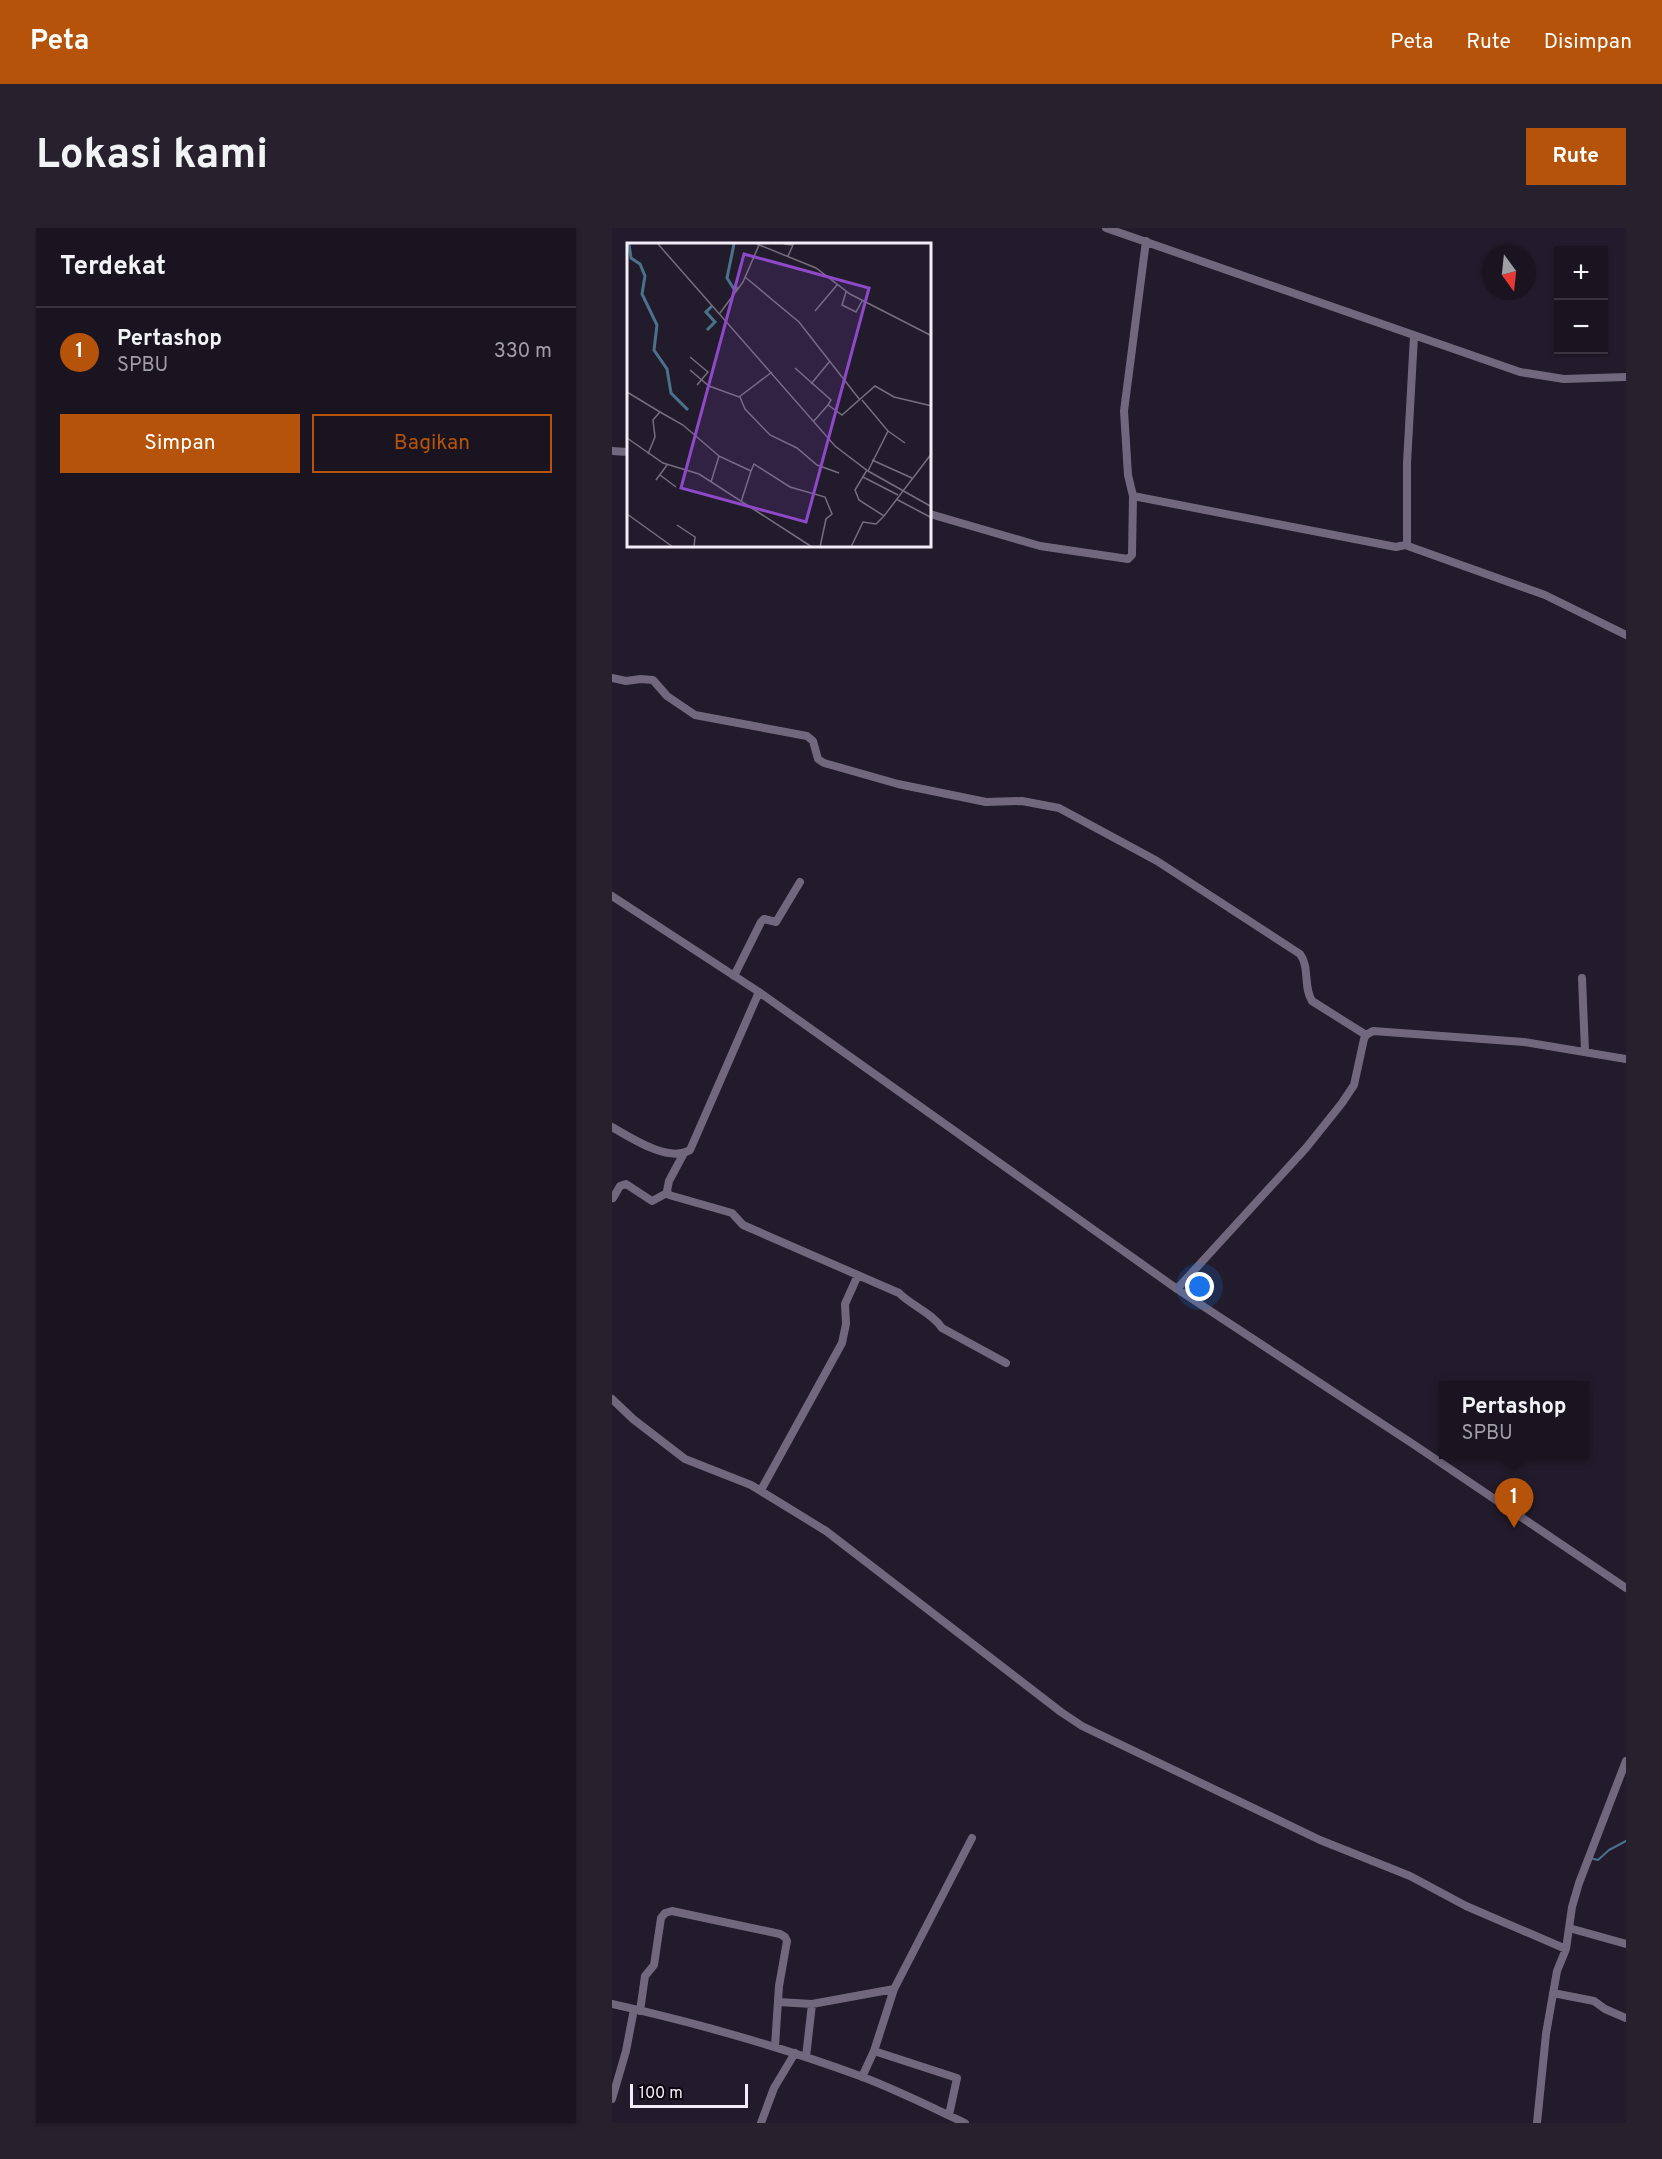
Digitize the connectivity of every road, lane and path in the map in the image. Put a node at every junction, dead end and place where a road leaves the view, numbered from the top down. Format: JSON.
{"nodes":[{"id":1,"x":1106,"y":228,"type":"edge"},
{"id":2,"x":1146,"y":241,"type":"junction"},
{"id":3,"x":1414,"y":336,"type":"junction"},
{"id":4,"x":1626,"y":377,"type":"edge"},
{"id":5,"x":612,"y":451,"type":"edge"},
{"id":6,"x":627,"y":452,"type":"edge"},
{"id":7,"x":1133,"y":495,"type":"junction"},
{"id":8,"x":932,"y":515,"type":"edge"},
{"id":9,"x":1405,"y":546,"type":"junction"},
{"id":10,"x":1626,"y":635,"type":"edge"},
{"id":11,"x":612,"y":678,"type":"edge"},
{"id":12,"x":800,"y":882,"type":"dead end"},
{"id":13,"x":612,"y":896,"type":"edge"},
{"id":14,"x":734,"y":976,"type":"junction"},
{"id":15,"x":1582,"y":978,"type":"dead end"},
{"id":16,"x":759,"y":992,"type":"junction"},
{"id":17,"x":1366,"y":1035,"type":"junction"},
{"id":18,"x":1585,"y":1052,"type":"junction"},
{"id":19,"x":1626,"y":1059,"type":"edge"},
{"id":20,"x":612,"y":1127,"type":"edge"},
{"id":21,"x":684,"y":1153,"type":"junction"},
{"id":22,"x":667,"y":1193,"type":"junction"},
{"id":23,"x":613,"y":1198,"type":"edge"},
{"id":24,"x":858,"y":1275,"type":"junction"},
{"id":25,"x":1177,"y":1289,"type":"junction"},
{"id":26,"x":1006,"y":1363,"type":"dead end"},
{"id":27,"x":612,"y":1399,"type":"edge"},
{"id":28,"x":761,"y":1490,"type":"junction"},
{"id":29,"x":1626,"y":1588,"type":"edge"},
{"id":30,"x":1626,"y":1761,"type":"edge"},
{"id":31,"x":972,"y":1838,"type":"dead end"},
{"id":32,"x":1569,"y":1928,"type":"junction"},
{"id":33,"x":1626,"y":1944,"type":"edge"},
{"id":34,"x":1566,"y":1949,"type":"junction"},
{"id":35,"x":894,"y":1989,"type":"junction"},
{"id":36,"x":1553,"y":1993,"type":"junction"},
{"id":37,"x":778,"y":2002,"type":"junction"},
{"id":38,"x":612,"y":2004,"type":"edge"},
{"id":39,"x":812,"y":2004,"type":"junction"},
{"id":40,"x":637,"y":2010,"type":"junction"},
{"id":41,"x":1626,"y":2018,"type":"edge"},
{"id":42,"x":776,"y":2046,"type":"junction"},
{"id":43,"x":874,"y":2051,"type":"junction"},
{"id":44,"x":795,"y":2053,"type":"junction"},
{"id":45,"x":806,"y":2057,"type":"junction"},
{"id":46,"x":862,"y":2077,"type":"junction"},
{"id":47,"x":612,"y":2098,"type":"edge"},
{"id":48,"x":949,"y":2115,"type":"junction"},
{"id":49,"x":761,"y":2123,"type":"edge"},
{"id":50,"x":965,"y":2123,"type":"edge"},
{"id":51,"x":1537,"y":2123,"type":"edge"}],
"edges":[{"from":1,"to":2,"type":"street"},
{"from":2,"to":3,"type":"street"},
{"from":2,"to":7,"type":"street"},
{"from":3,"to":4,"type":"street"},
{"from":3,"to":9,"type":"street"},
{"from":5,"to":6,"type":"street"},
{"from":7,"to":8,"type":"street"},
{"from":7,"to":9,"type":"street"},
{"from":9,"to":10,"type":"street"},
{"from":11,"to":17,"type":"street"},
{"from":12,"to":14,"type":"street"},
{"from":13,"to":14,"type":"street"},
{"from":14,"to":16,"type":"street"},
{"from":15,"to":18,"type":"street"},
{"from":16,"to":21,"type":"street"},
{"from":16,"to":25,"type":"street"},
{"from":17,"to":18,"type":"street"},
{"from":17,"to":25,"type":"street"},
{"from":18,"to":19,"type":"street"},
{"from":20,"to":21,"type":"street"},
{"from":21,"to":22,"type":"street"},
{"from":22,"to":23,"type":"street"},
{"from":22,"to":24,"type":"street"},
{"from":24,"to":26,"type":"street"},
{"from":24,"to":28,"type":"street"},
{"from":25,"to":29,"type":"street"},
{"from":27,"to":28,"type":"street"},
{"from":28,"to":34,"type":"street"},
{"from":30,"to":32,"type":"street"},
{"from":31,"to":35,"type":"street"},
{"from":32,"to":33,"type":"street"},
{"from":32,"to":34,"type":"street"},
{"from":34,"to":36,"type":"street"},
{"from":35,"to":39,"type":"street"},
{"from":35,"to":43,"type":"street"},
{"from":36,"to":41,"type":"street"},
{"from":36,"to":51,"type":"street"},
{"from":37,"to":39,"type":"street"},
{"from":37,"to":40,"type":"street"},
{"from":37,"to":42,"type":"street"},
{"from":38,"to":40,"type":"street"},
{"from":39,"to":45,"type":"street"},
{"from":40,"to":42,"type":"street"},
{"from":40,"to":47,"type":"street"},
{"from":42,"to":44,"type":"street"},
{"from":43,"to":46,"type":"street"},
{"from":43,"to":48,"type":"street"},
{"from":44,"to":45,"type":"street"},
{"from":44,"to":49,"type":"street"},
{"from":45,"to":46,"type":"street"},
{"from":46,"to":48,"type":"street"},
{"from":48,"to":50,"type":"street"}]}
